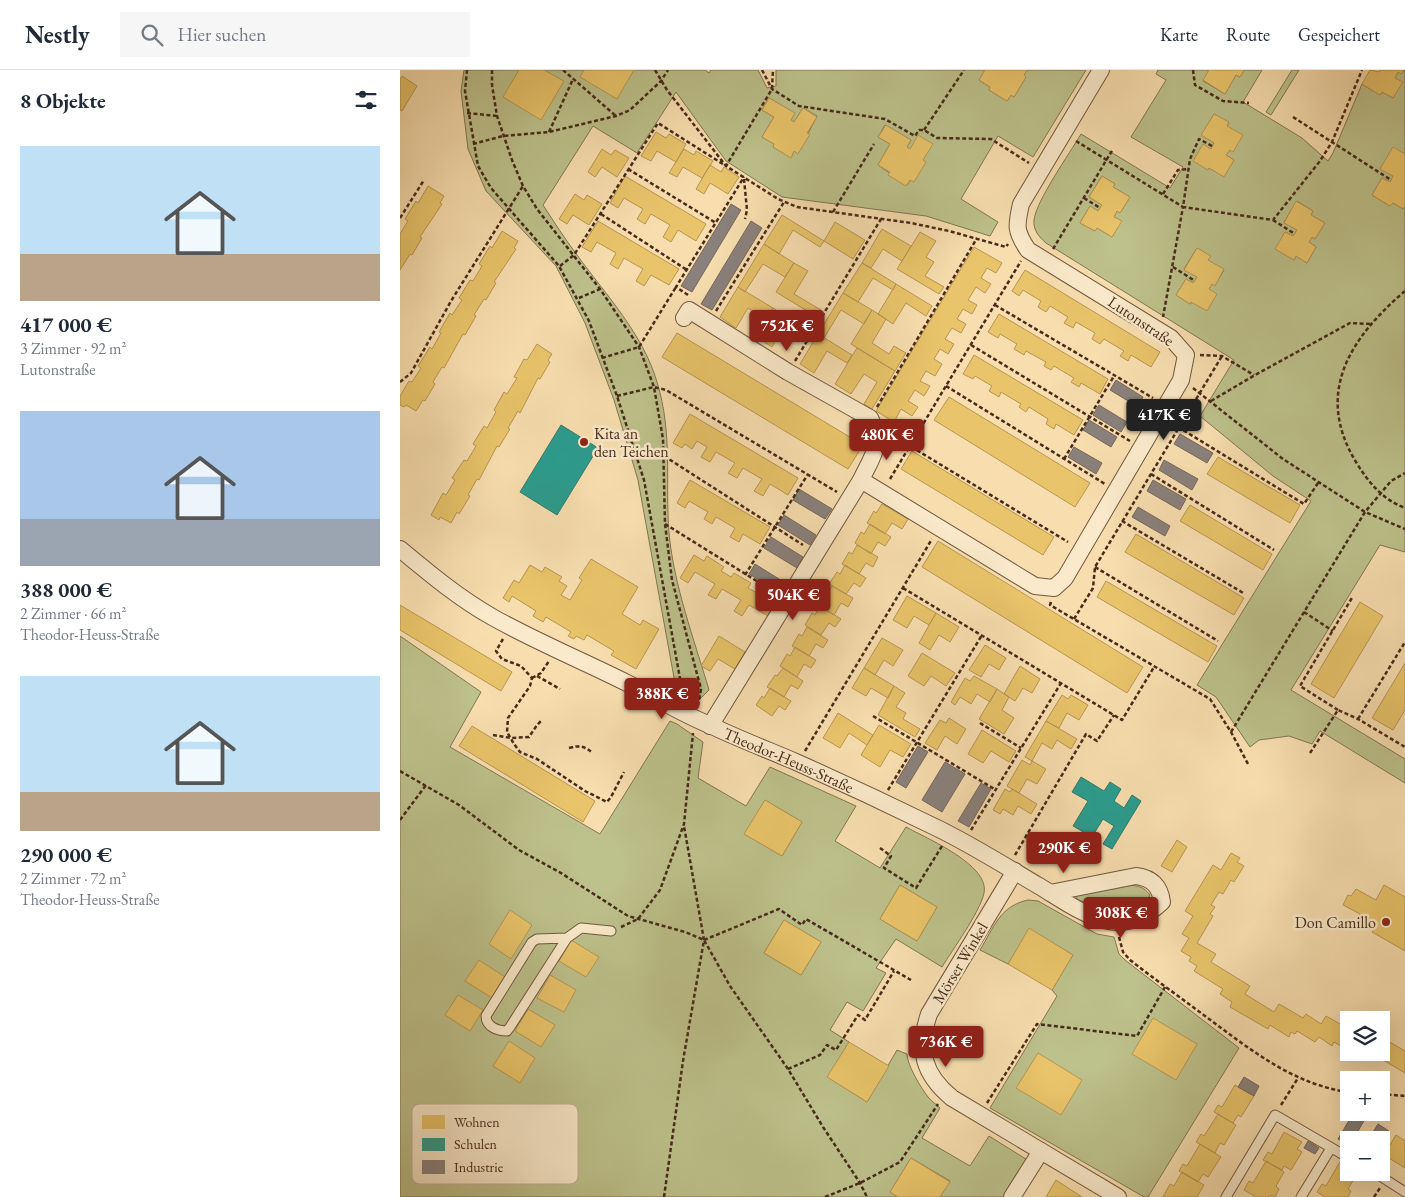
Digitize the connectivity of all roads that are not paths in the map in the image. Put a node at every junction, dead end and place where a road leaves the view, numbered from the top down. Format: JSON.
{"nodes":[{"id":1,"x":1100,"y":70,"type":"edge"},
{"id":2,"x":684,"y":318,"type":"dead end"},
{"id":3,"x":861,"y":480,"type":"junction"},
{"id":4,"x":400,"y":549,"type":"edge"},
{"id":5,"x":710,"y":726,"type":"junction"},
{"id":6,"x":1011,"y":869,"type":"junction"},
{"id":7,"x":1050,"y":892,"type":"junction"},
{"id":8,"x":611,"y":931,"type":"road end"},
{"id":9,"x":567,"y":938,"type":"junction"},
{"id":10,"x":1331,"y":1148,"type":"junction"},
{"id":11,"x":1041,"y":1151,"type":"junction"},
{"id":12,"x":1340,"y":1153,"type":"edge"},
{"id":13,"x":1388,"y":1181,"type":"edge"},
{"id":14,"x":1405,"y":1192,"type":"edge"},
{"id":15,"x":1012,"y":1197,"type":"edge"},
{"id":16,"x":1118,"y":1197,"type":"edge"},
{"id":17,"x":1226,"y":1197,"type":"edge"},
{"id":18,"x":1301,"y":1197,"type":"edge"}],
"edges":[{"from":1,"to":3,"type":"street","name":"Lutonstraße"},
{"from":2,"to":3,"type":"street"},
{"from":3,"to":5,"type":"street"},
{"from":4,"to":5,"type":"street","name":"Theodor-Heuss-Straße"},
{"from":5,"to":6,"type":"street","name":"Theodor-Heuss-Straße"},
{"from":6,"to":7,"type":"street","name":"Theodor-Heuss-Straße"},
{"from":6,"to":11,"type":"street","name":"Mörser Winkel"},
{"from":7,"to":7,"type":"street","name":"Theodor-Heuss-Straße"},
{"from":8,"to":9,"type":"lane"},
{"from":9,"to":9,"type":"lane"},
{"from":10,"to":12,"type":"lane"},
{"from":10,"to":17,"type":"lane"},
{"from":10,"to":18,"type":"lane"},
{"from":11,"to":15,"type":"street"},
{"from":11,"to":16,"type":"street","name":"Mörser Winkel"},
{"from":13,"to":14,"type":"lane"}]}
